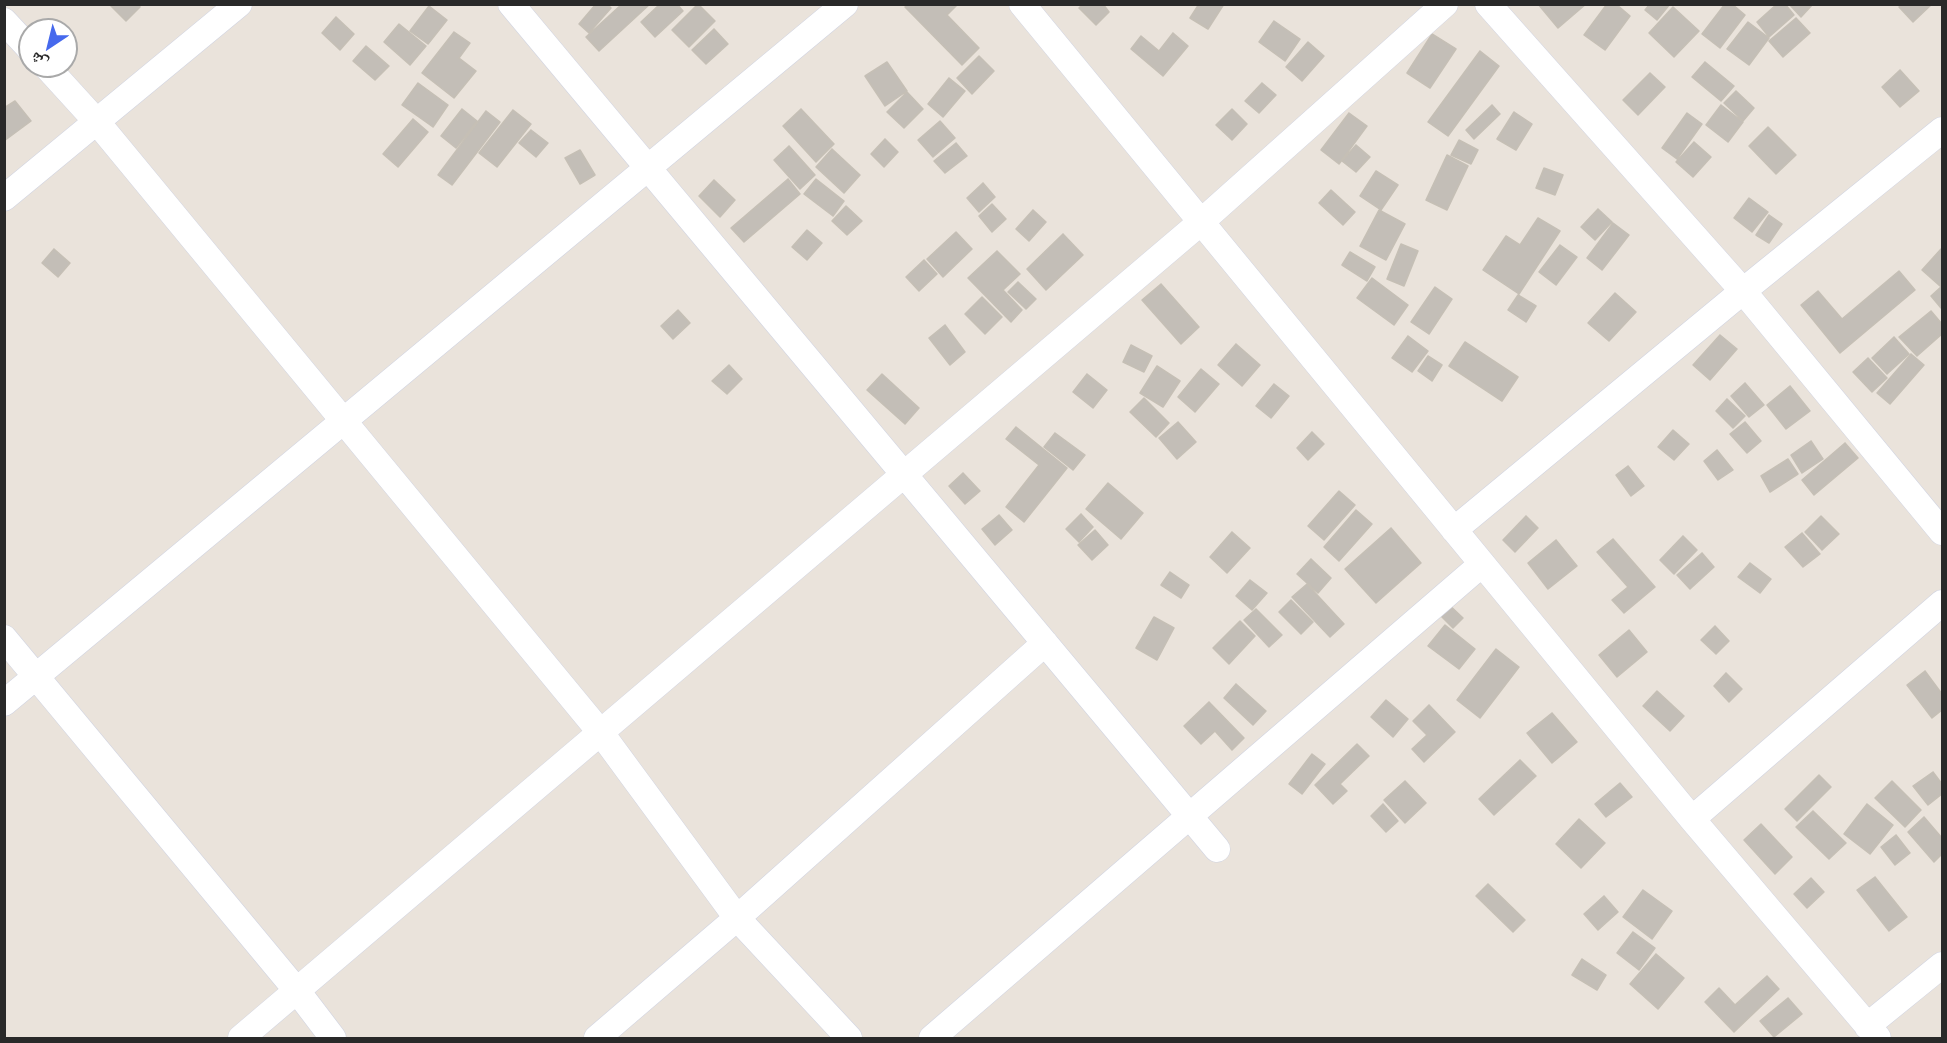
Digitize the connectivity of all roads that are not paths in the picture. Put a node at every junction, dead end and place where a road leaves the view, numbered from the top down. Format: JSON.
{"nodes":[{"id":1,"x":239,"y":4,"type":"edge"},
{"id":2,"x":512,"y":4,"type":"edge"},
{"id":3,"x":844,"y":4,"type":"edge"},
{"id":4,"x":1022,"y":4,"type":"edge"},
{"id":5,"x":1445,"y":4,"type":"edge"},
{"id":6,"x":1488,"y":4,"type":"edge"},
{"id":7,"x":4,"y":21,"type":"edge"},
{"id":8,"x":18,"y":36,"type":"edge"},
{"id":9,"x":57,"y":78,"type":"edge"},
{"id":10,"x":97,"y":122,"type":"junction"},
{"id":11,"x":1942,"y":130,"type":"edge"},
{"id":12,"x":648,"y":168,"type":"junction"},
{"id":13,"x":4,"y":198,"type":"edge"},
{"id":14,"x":1201,"y":222,"type":"junction"},
{"id":15,"x":1743,"y":291,"type":"junction"},
{"id":16,"x":344,"y":421,"type":"junction"},
{"id":17,"x":904,"y":475,"type":"junction"},
{"id":18,"x":1455,"y":530,"type":"junction"},
{"id":19,"x":1942,"y":532,"type":"edge"},
{"id":20,"x":1482,"y":564,"type":"junction"},
{"id":21,"x":1942,"y":603,"type":"edge"},
{"id":22,"x":4,"y":638,"type":"edge"},
{"id":23,"x":1045,"y":643,"type":"junction"},
{"id":24,"x":37,"y":677,"type":"junction"},
{"id":25,"x":4,"y":703,"type":"edge"},
{"id":26,"x":601,"y":733,"type":"junction"},
{"id":27,"x":1190,"y":816,"type":"junction"},
{"id":28,"x":1692,"y":819,"type":"junction"},
{"id":29,"x":1217,"y":849,"type":"dead end"},
{"id":30,"x":737,"y":918,"type":"junction"},
{"id":31,"x":1942,"y":965,"type":"edge"},
{"id":32,"x":298,"y":992,"type":"junction"},
{"id":33,"x":1873,"y":1032,"type":"edge"},
{"id":34,"x":241,"y":1038,"type":"edge"},
{"id":35,"x":333,"y":1038,"type":"edge"},
{"id":36,"x":597,"y":1038,"type":"edge"},
{"id":37,"x":849,"y":1038,"type":"edge"},
{"id":38,"x":932,"y":1038,"type":"edge"}],
"edges":[{"from":1,"to":10,"type":"street"},
{"from":2,"to":12,"type":"street"},
{"from":3,"to":12,"type":"street"},
{"from":4,"to":14,"type":"street"},
{"from":5,"to":14,"type":"street"},
{"from":6,"to":15,"type":"street"},
{"from":7,"to":8,"type":"street"},
{"from":9,"to":10,"type":"street"},
{"from":10,"to":13,"type":"street"},
{"from":10,"to":16,"type":"street"},
{"from":11,"to":15,"type":"street"},
{"from":12,"to":16,"type":"street"},
{"from":12,"to":17,"type":"street"},
{"from":14,"to":17,"type":"street"},
{"from":14,"to":18,"type":"street"},
{"from":15,"to":18,"type":"street"},
{"from":15,"to":19,"type":"street"},
{"from":16,"to":24,"type":"street"},
{"from":16,"to":26,"type":"street"},
{"from":17,"to":23,"type":"street"},
{"from":17,"to":26,"type":"street"},
{"from":18,"to":20,"type":"street"},
{"from":20,"to":27,"type":"street"},
{"from":20,"to":28,"type":"street"},
{"from":21,"to":28,"type":"street"},
{"from":22,"to":24,"type":"street"},
{"from":23,"to":27,"type":"street"},
{"from":23,"to":30,"type":"street"},
{"from":24,"to":25,"type":"street"},
{"from":24,"to":32,"type":"street"},
{"from":26,"to":30,"type":"street"},
{"from":26,"to":32,"type":"street"},
{"from":27,"to":29,"type":"street"},
{"from":27,"to":38,"type":"street"},
{"from":28,"to":33,"type":"street"},
{"from":30,"to":36,"type":"street"},
{"from":30,"to":37,"type":"street"},
{"from":31,"to":33,"type":"street"},
{"from":32,"to":34,"type":"street"},
{"from":32,"to":35,"type":"street"}]}
